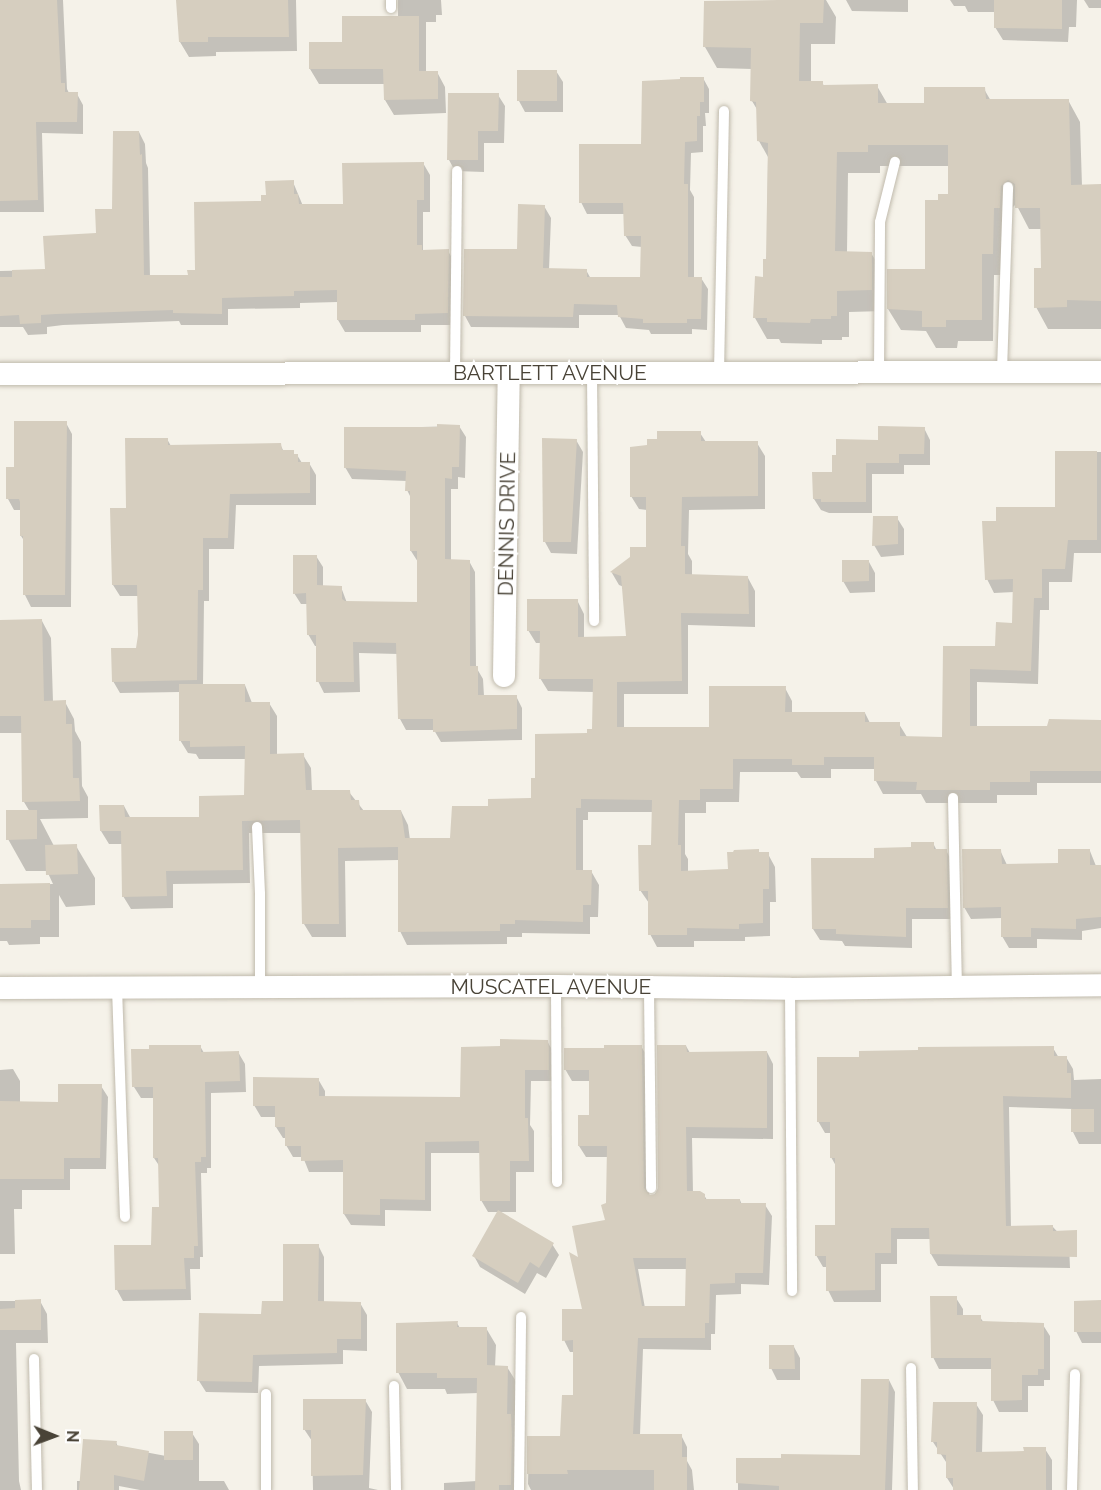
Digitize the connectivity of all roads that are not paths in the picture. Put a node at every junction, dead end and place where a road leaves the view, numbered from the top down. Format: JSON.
{"nodes":[{"id":1,"x":724,"y":111,"type":"dead end"},
{"id":2,"x":895,"y":162,"type":"dead end"},
{"id":3,"x":457,"y":171,"type":"dead end"},
{"id":4,"x":1008,"y":187,"type":"dead end"},
{"id":5,"x":879,"y":371,"type":"junction"},
{"id":6,"x":1002,"y":371,"type":"junction"},
{"id":7,"x":719,"y":372,"type":"junction"},
{"id":8,"x":1101,"y":372,"type":"edge"},
{"id":9,"x":455,"y":373,"type":"junction"},
{"id":10,"x":509,"y":373,"type":"junction"},
{"id":11,"x":592,"y":373,"type":"junction"},
{"id":12,"x":0,"y":374,"type":"edge"},
{"id":13,"x":594,"y":621,"type":"dead end"},
{"id":14,"x":504,"y":676,"type":"dead end"},
{"id":15,"x":953,"y":798,"type":"dead end"},
{"id":16,"x":257,"y":827,"type":"dead end"},
{"id":17,"x":1101,"y":985,"type":"edge"},
{"id":18,"x":556,"y":986,"type":"junction"},
{"id":19,"x":260,"y":987,"type":"junction"},
{"id":20,"x":957,"y":987,"type":"junction"},
{"id":21,"x":0,"y":988,"type":"edge"},
{"id":22,"x":117,"y":988,"type":"junction"},
{"id":23,"x":649,"y":988,"type":"junction"},
{"id":24,"x":790,"y":989,"type":"junction"},
{"id":25,"x":557,"y":1182,"type":"dead end"},
{"id":26,"x":651,"y":1188,"type":"dead end"},
{"id":27,"x":125,"y":1217,"type":"dead end"},
{"id":28,"x":792,"y":1291,"type":"dead end"},
{"id":29,"x":521,"y":1317,"type":"dead end"},
{"id":30,"x":34,"y":1359,"type":"dead end"},
{"id":31,"x":911,"y":1368,"type":"dead end"},
{"id":32,"x":1075,"y":1374,"type":"dead end"},
{"id":33,"x":394,"y":1386,"type":"dead end"},
{"id":34,"x":266,"y":1394,"type":"dead end"},
{"id":35,"x":37,"y":1490,"type":"edge"},
{"id":36,"x":266,"y":1490,"type":"edge"},
{"id":37,"x":396,"y":1490,"type":"edge"},
{"id":38,"x":519,"y":1490,"type":"edge"},
{"id":39,"x":913,"y":1490,"type":"edge"},
{"id":40,"x":1072,"y":1490,"type":"edge"}],
"edges":[{"from":1,"to":7,"type":"lane"},
{"from":2,"to":5,"type":"lane"},
{"from":3,"to":9,"type":"lane"},
{"from":4,"to":6,"type":"lane"},
{"from":5,"to":6,"type":"street","name":"BARTLETT AVENUE"},
{"from":5,"to":7,"type":"street","name":"BARTLETT AVENUE"},
{"from":6,"to":8,"type":"street","name":"BARTLETT AVENUE"},
{"from":7,"to":11,"type":"street","name":"BARTLETT AVENUE"},
{"from":9,"to":10,"type":"street","name":"BARTLETT AVENUE"},
{"from":9,"to":12,"type":"street","name":"BARTLETT AVENUE"},
{"from":10,"to":11,"type":"street","name":"BARTLETT AVENUE"},
{"from":10,"to":14,"type":"street","name":"DENNIS DRIVE"},
{"from":11,"to":13,"type":"lane"},
{"from":15,"to":20,"type":"lane"},
{"from":16,"to":19,"type":"lane"},
{"from":17,"to":20,"type":"street","name":"MUSCATEL AVENUE"},
{"from":18,"to":19,"type":"street","name":"MUSCATEL AVENUE"},
{"from":18,"to":23,"type":"street","name":"MUSCATEL AVENUE"},
{"from":18,"to":25,"type":"lane"},
{"from":19,"to":22,"type":"street","name":"MUSCATEL AVENUE"},
{"from":20,"to":24,"type":"street","name":"MUSCATEL AVENUE"},
{"from":21,"to":22,"type":"street","name":"MUSCATEL AVENUE"},
{"from":22,"to":27,"type":"lane"},
{"from":23,"to":24,"type":"street","name":"MUSCATEL AVENUE"},
{"from":23,"to":26,"type":"lane"},
{"from":24,"to":28,"type":"lane"},
{"from":29,"to":38,"type":"lane"},
{"from":30,"to":35,"type":"lane"},
{"from":31,"to":39,"type":"lane"},
{"from":32,"to":40,"type":"lane"},
{"from":33,"to":37,"type":"lane"},
{"from":34,"to":36,"type":"lane"}]}
